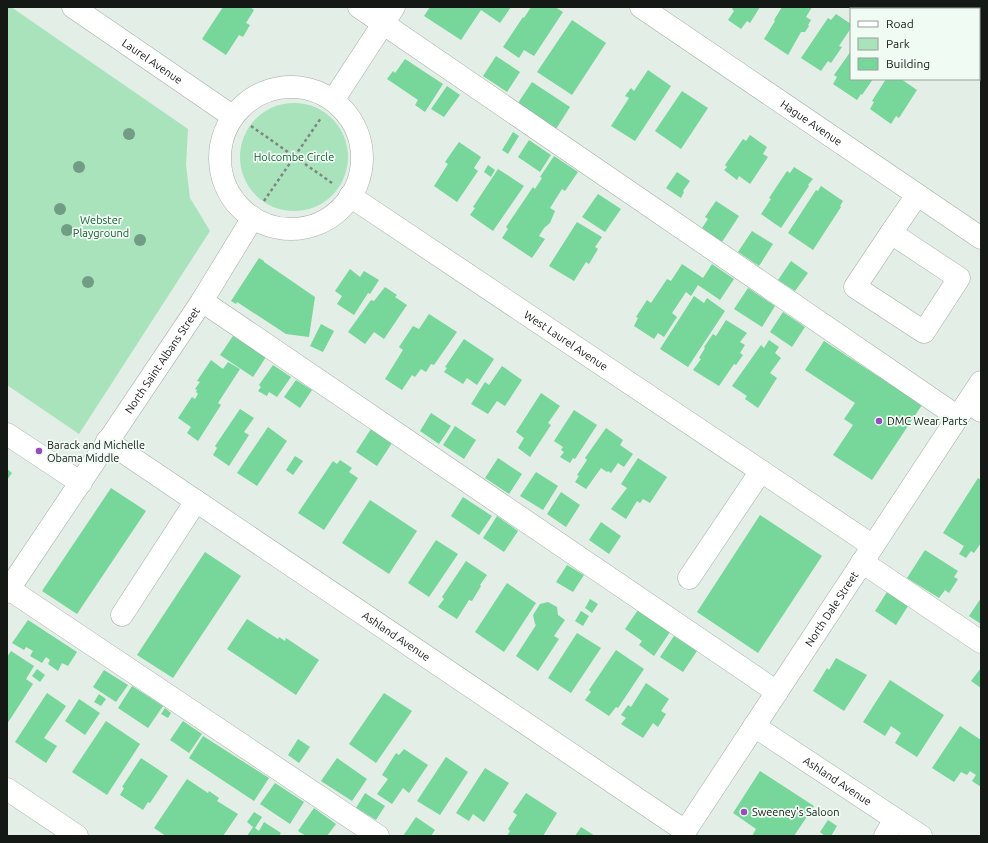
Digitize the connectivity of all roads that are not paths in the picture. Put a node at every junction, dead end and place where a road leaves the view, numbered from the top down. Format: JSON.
{"nodes":[{"id":1,"x":72,"y":7,"type":"edge"},
{"id":2,"x":358,"y":7,"type":"edge"},
{"id":3,"x":641,"y":7,"type":"edge"},
{"id":4,"x":389,"y":15,"type":"edge"},
{"id":5,"x":329,"y":106,"type":"junction"},
{"id":6,"x":241,"y":121,"type":"junction"},
{"id":7,"x":917,"y":195,"type":"junction"},
{"id":8,"x":350,"y":196,"type":"junction"},
{"id":9,"x":258,"y":210,"type":"junction"},
{"id":10,"x":891,"y":233,"type":"junction"},
{"id":11,"x":981,"y":238,"type":"edge"},
{"id":12,"x":202,"y":301,"type":"junction"},
{"id":13,"x":981,"y":382,"type":"edge"},
{"id":14,"x":969,"y":410,"type":"edge"},
{"id":15,"x":7,"y":434,"type":"edge"},
{"id":16,"x":107,"y":441,"type":"junction"},
{"id":17,"x":761,"y":470,"type":"junction"},
{"id":18,"x":81,"y":483,"type":"junction"},
{"id":19,"x":196,"y":501,"type":"junction"},
{"id":20,"x":868,"y":554,"type":"junction"},
{"id":21,"x":689,"y":578,"type":"dead end"},
{"id":22,"x":8,"y":591,"type":"edge"},
{"id":23,"x":122,"y":615,"type":"dead end"},
{"id":24,"x":981,"y":642,"type":"edge"},
{"id":25,"x":777,"y":692,"type":"junction"},
{"id":26,"x":754,"y":726,"type":"junction"},
{"id":27,"x":7,"y":789,"type":"edge"},
{"id":28,"x":890,"y":828,"type":"edge"},
{"id":29,"x":683,"y":834,"type":"edge"},
{"id":30,"x":77,"y":836,"type":"edge"},
{"id":31,"x":378,"y":836,"type":"edge"},
{"id":32,"x":921,"y":836,"type":"edge"}],
"edges":[{"from":1,"to":6,"type":"street","name":"Laurel Avenue"},
{"from":2,"to":4,"type":"street"},
{"from":3,"to":7,"type":"street","name":"Hague Avenue"},
{"from":4,"to":5,"type":"street"},
{"from":4,"to":14,"type":"street"},
{"from":5,"to":6,"type":"street"},
{"from":5,"to":8,"type":"street"},
{"from":6,"to":9,"type":"street"},
{"from":7,"to":10,"type":"street"},
{"from":7,"to":11,"type":"street","name":"Hague Avenue"},
{"from":8,"to":9,"type":"street"},
{"from":8,"to":17,"type":"street","name":"West Laurel Avenue"},
{"from":9,"to":12,"type":"street","name":"North Saint Albans Street"},
{"from":10,"to":10,"type":"street"},
{"from":12,"to":16,"type":"street","name":"North Saint Albans Street"},
{"from":12,"to":25,"type":"street"},
{"from":13,"to":14,"type":"street","name":"North Dale Street"},
{"from":14,"to":20,"type":"street","name":"North Dale Street"},
{"from":15,"to":18,"type":"street"},
{"from":16,"to":18,"type":"street","name":"North Saint Albans Street"},
{"from":16,"to":19,"type":"street","name":"Ashland Avenue"},
{"from":17,"to":20,"type":"street","name":"West Laurel Avenue"},
{"from":17,"to":21,"type":"street"},
{"from":18,"to":22,"type":"street","name":"North Saint Albans Street"},
{"from":19,"to":23,"type":"street"},
{"from":19,"to":29,"type":"street","name":"Ashland Avenue"},
{"from":20,"to":24,"type":"street","name":"West Laurel Avenue"},
{"from":20,"to":25,"type":"street","name":"North Dale Street"},
{"from":22,"to":31,"type":"street"},
{"from":25,"to":26,"type":"street","name":"North Dale Street"},
{"from":26,"to":28,"type":"street","name":"Ashland Avenue"},
{"from":26,"to":29,"type":"street","name":"North Dale Street"},
{"from":27,"to":30,"type":"street"},
{"from":28,"to":32,"type":"street","name":"Ashland Avenue"}]}
